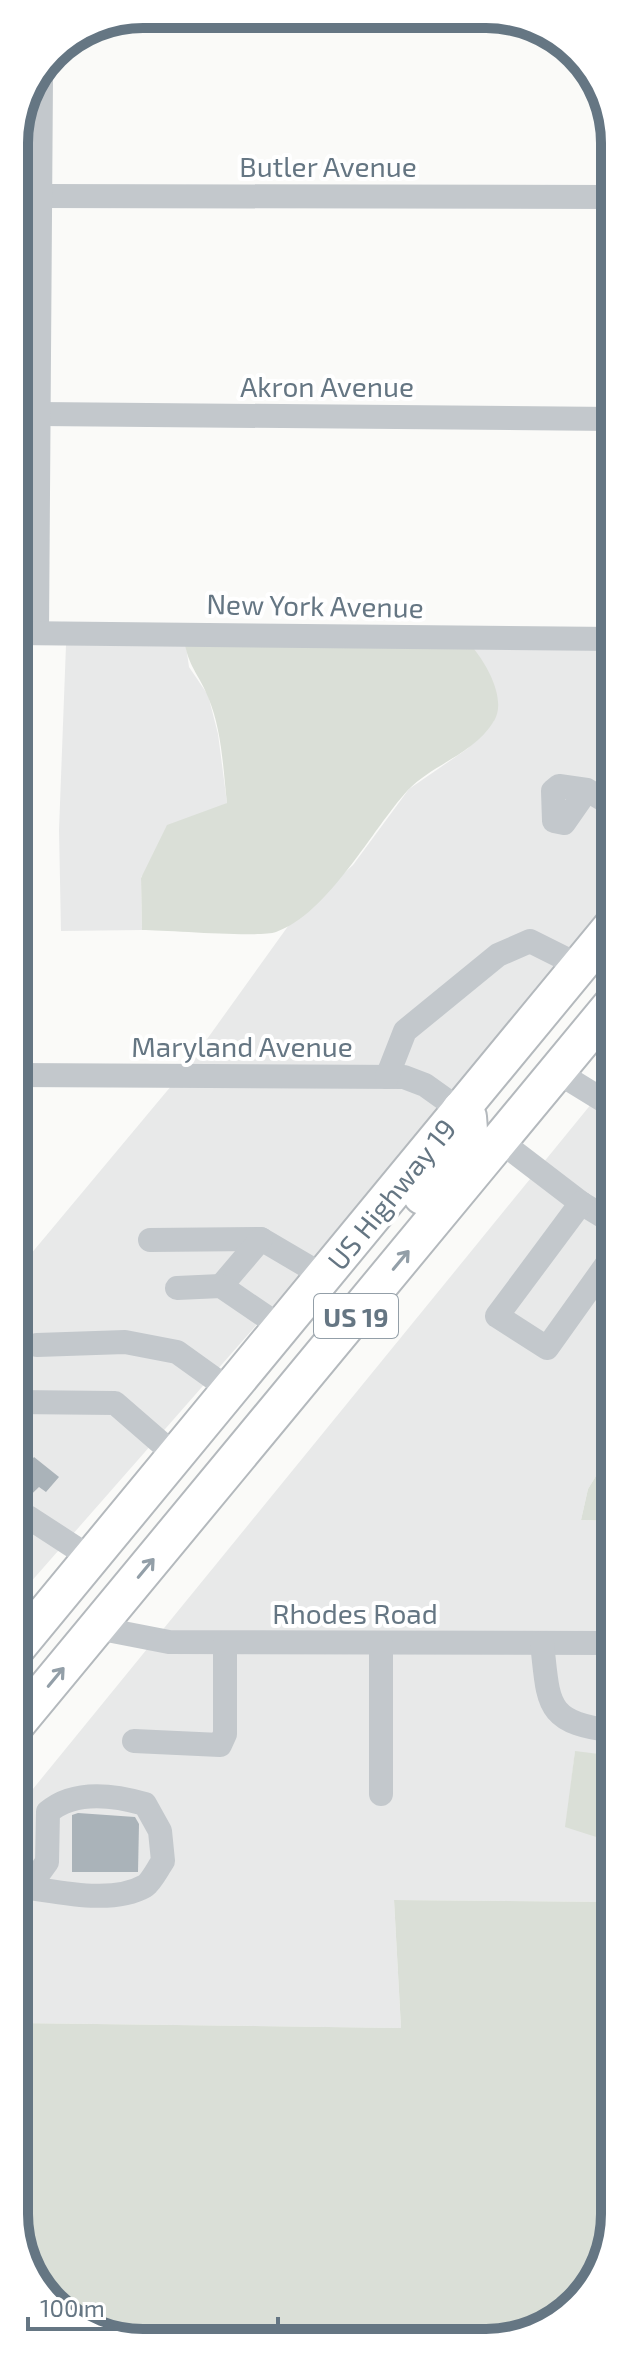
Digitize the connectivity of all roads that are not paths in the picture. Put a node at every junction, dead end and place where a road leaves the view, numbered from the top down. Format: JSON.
{"nodes":[{"id":1,"x":41,"y":90,"type":"edge"},
{"id":2,"x":41,"y":196,"type":"junction"},
{"id":3,"x":601,"y":197,"type":"edge"},
{"id":4,"x":40,"y":414,"type":"junction"},
{"id":5,"x":601,"y":419,"type":"edge"},
{"id":6,"x":28,"y":601,"type":"edge"},
{"id":7,"x":28,"y":632,"type":"edge"},
{"id":8,"x":601,"y":639,"type":"edge"},
{"id":9,"x":587,"y":790,"type":"dead end"},
{"id":10,"x":601,"y":798,"type":"edge"},
{"id":11,"x":601,"y":940,"type":"edge"},
{"id":12,"x":580,"y":966,"type":"junction"},
{"id":13,"x":601,"y":975,"type":"edge"},
{"id":14,"x":601,"y":1018,"type":"edge"},
{"id":15,"x":557,"y":1072,"type":"junction"},
{"id":16,"x":28,"y":1075,"type":"edge"},
{"id":17,"x":387,"y":1077,"type":"junction"},
{"id":18,"x":601,"y":1099,"type":"edge"},
{"id":19,"x":460,"y":1110,"type":"junction"},
{"id":20,"x":502,"y":1138,"type":"junction"},
{"id":21,"x":581,"y":1203,"type":"junction"},
{"id":22,"x":601,"y":1215,"type":"edge"},
{"id":23,"x":261,"y":1239,"type":"junction"},
{"id":24,"x":150,"y":1240,"type":"dead end"},
{"id":25,"x":601,"y":1272,"type":"edge"},
{"id":26,"x":324,"y":1276,"type":"junction"},
{"id":27,"x":221,"y":1286,"type":"junction"},
{"id":28,"x":177,"y":1288,"type":"dead end"},
{"id":29,"x":281,"y":1327,"type":"junction"},
{"id":30,"x":37,"y":1345,"type":"dead end"},
{"id":31,"x":331,"y":1345,"type":"junction"},
{"id":32,"x":230,"y":1390,"type":"junction"},
{"id":33,"x":28,"y":1402,"type":"edge"},
{"id":34,"x":176,"y":1456,"type":"junction"},
{"id":35,"x":28,"y":1517,"type":"dead end"},
{"id":36,"x":91,"y":1558,"type":"junction"},
{"id":37,"x":97,"y":1628,"type":"junction"},
{"id":38,"x":28,"y":1635,"type":"edge"},
{"id":39,"x":225,"y":1643,"type":"junction"},
{"id":40,"x":542,"y":1643,"type":"junction"},
{"id":41,"x":601,"y":1643,"type":"edge"},
{"id":42,"x":381,"y":1644,"type":"junction"},
{"id":43,"x":28,"y":1645,"type":"edge"},
{"id":44,"x":28,"y":1710,"type":"edge"},
{"id":45,"x":601,"y":1727,"type":"edge"},
{"id":46,"x":134,"y":1741,"type":"dead end"},
{"id":47,"x":381,"y":1794,"type":"dead end"},
{"id":48,"x":28,"y":1880,"type":"edge"},
{"id":49,"x":28,"y":1887,"type":"edge"}],
"edges":[{"from":1,"to":2,"type":"street"},
{"from":2,"to":3,"type":"street","name":"Butler Avenue"},
{"from":2,"to":4,"type":"street"},
{"from":4,"to":5,"type":"street","name":"Akron Avenue"},
{"from":4,"to":6,"type":"street"},
{"from":7,"to":8,"type":"street","name":"New York Avenue"},
{"from":9,"to":10,"type":"street"},
{"from":11,"to":12,"type":"highway","name":"US Highway 19","number":"US 19"},
{"from":12,"to":17,"type":"street"},
{"from":12,"to":19,"type":"highway","name":"US Highway 19","number":"US 19"},
{"from":13,"to":20,"type":"highway"},
{"from":14,"to":15,"type":"highway","name":"US Highway 19","number":"US 19"},
{"from":15,"to":18,"type":"street"},
{"from":15,"to":20,"type":"highway","name":"US Highway 19","number":"US 19"},
{"from":16,"to":17,"type":"street","name":"Maryland Avenue"},
{"from":17,"to":19,"type":"street","name":"Maryland Avenue"},
{"from":19,"to":26,"type":"highway","name":"US Highway 19","number":"US 19"},
{"from":19,"to":31,"type":"highway"},
{"from":20,"to":21,"type":"street"},
{"from":31,"to":20,"type":"highway","name":"US Highway 19","number":"US 19","one_way":true},
{"from":21,"to":22,"type":"street"},
{"from":21,"to":25,"type":"street"},
{"from":23,"to":24,"type":"street"},
{"from":23,"to":26,"type":"street"},
{"from":23,"to":27,"type":"street"},
{"from":26,"to":29,"type":"highway","name":"US Highway 19","number":"US 19"},
{"from":27,"to":28,"type":"street"},
{"from":27,"to":29,"type":"street"},
{"from":29,"to":32,"type":"highway","name":"US Highway 19","number":"US 19"},
{"from":30,"to":32,"type":"street"},
{"from":37,"to":31,"type":"highway","name":"US Highway 19","number":"US 19","one_way":true},
{"from":32,"to":34,"type":"highway","name":"US Highway 19","number":"US 19"},
{"from":32,"to":37,"type":"highway"},
{"from":33,"to":34,"type":"street"},
{"from":34,"to":36,"type":"highway","name":"US Highway 19","number":"US 19"},
{"from":35,"to":36,"type":"street"},
{"from":36,"to":38,"type":"highway","name":"US Highway 19","number":"US 19"},
{"from":37,"to":39,"type":"street","name":"Rhodes Road"},
{"from":37,"to":43,"type":"highway"},
{"from":44,"to":37,"type":"highway","name":"US Highway 19","number":"US 19","one_way":true},
{"from":39,"to":42,"type":"street","name":"Rhodes Road"},
{"from":39,"to":46,"type":"street"},
{"from":40,"to":41,"type":"street","name":"Rhodes Road"},
{"from":40,"to":42,"type":"street","name":"Rhodes Road"},
{"from":40,"to":45,"type":"street"},
{"from":42,"to":47,"type":"street"},
{"from":48,"to":49,"type":"street"}]}
